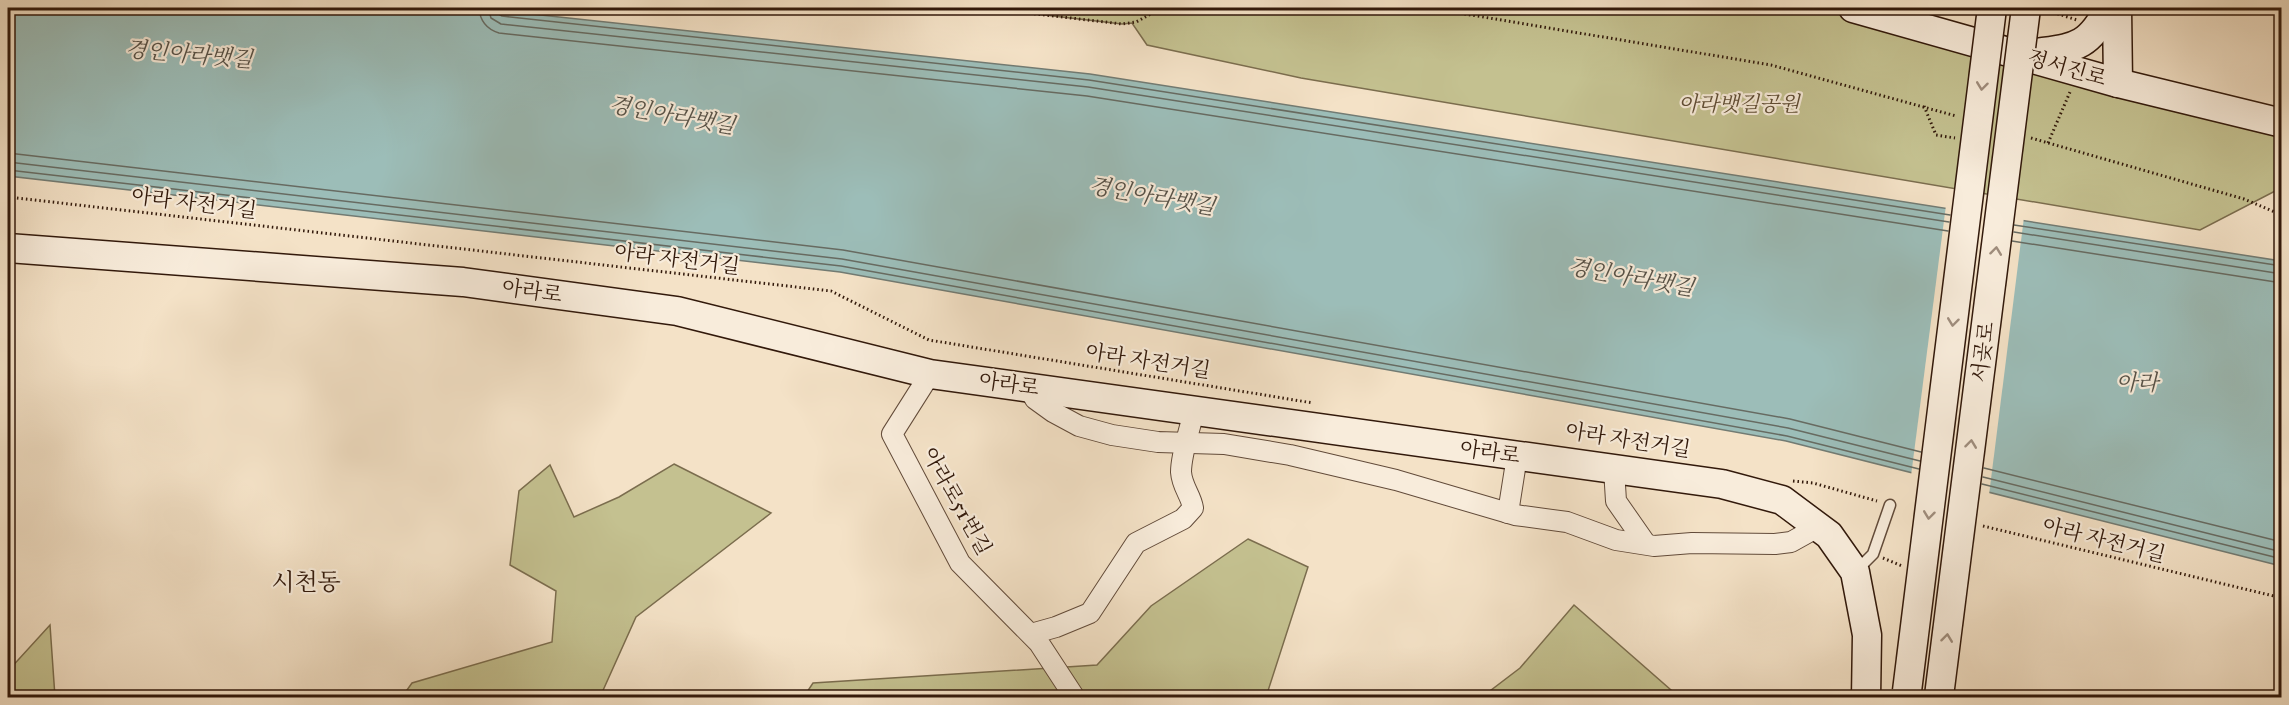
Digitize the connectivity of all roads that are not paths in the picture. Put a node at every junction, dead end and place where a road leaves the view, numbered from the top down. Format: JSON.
{"nodes":[{"id":1,"x":1853,"y":8,"type":"edge"},
{"id":2,"x":1992,"y":8,"type":"edge"},
{"id":3,"x":2026,"y":8,"type":"edge"},
{"id":4,"x":2109,"y":8,"type":"edge"},
{"id":5,"x":2117,"y":8,"type":"edge"},
{"id":6,"x":2022,"y":55,"type":"junction"},
{"id":7,"x":2118,"y":83,"type":"junction"},
{"id":8,"x":2282,"y":123,"type":"edge"},
{"id":9,"x":8,"y":248,"type":"edge"},
{"id":10,"x":930,"y":374,"type":"junction"},
{"id":11,"x":1028,"y":387,"type":"junction"},
{"id":12,"x":1194,"y":411,"type":"junction"},
{"id":13,"x":1188,"y":443,"type":"junction"},
{"id":14,"x":1517,"y":456,"type":"junction"},
{"id":15,"x":1614,"y":469,"type":"junction"},
{"id":16,"x":1890,"y":505,"type":"road end"},
{"id":17,"x":1508,"y":513,"type":"junction"},
{"id":18,"x":1818,"y":527,"type":"junction"},
{"id":19,"x":1646,"y":544,"type":"junction"},
{"id":20,"x":1855,"y":572,"type":"junction"},
{"id":21,"x":1031,"y":634,"type":"junction"},
{"id":22,"x":1907,"y":694,"type":"edge"},
{"id":23,"x":1939,"y":697,"type":"edge"},
{"id":24,"x":1075,"y":698,"type":"edge"},
{"id":25,"x":1866,"y":698,"type":"edge"}],
"edges":[{"from":1,"to":6,"type":"main road","name":"정서진로"},
{"from":2,"to":22,"type":"main road","name":"서곶로","one_way":true,"bridge":true},
{"from":23,"to":3,"type":"main road","name":"서곶로","one_way":true,"bridge":true},
{"from":4,"to":6,"type":"main road"},
{"from":5,"to":7,"type":"main road"},
{"from":6,"to":7,"type":"main road","name":"정서진로"},
{"from":7,"to":8,"type":"main road","name":"정서진로"},
{"from":9,"to":10,"type":"main road","name":"아라로"},
{"from":10,"to":11,"type":"main road","name":"아라로"},
{"from":10,"to":21,"type":"street","name":"아라로51번길"},
{"from":11,"to":12,"type":"main road","name":"아라로"},
{"from":11,"to":13,"type":"street"},
{"from":12,"to":13,"type":"street"},
{"from":12,"to":14,"type":"main road","name":"아라로"},
{"from":13,"to":17,"type":"street"},
{"from":13,"to":21,"type":"street"},
{"from":14,"to":15,"type":"main road","name":"아라로"},
{"from":14,"to":17,"type":"street"},
{"from":15,"to":18,"type":"main road","name":"아라로"},
{"from":15,"to":19,"type":"street"},
{"from":16,"to":20,"type":"lane"},
{"from":17,"to":19,"type":"street"},
{"from":18,"to":19,"type":"street"},
{"from":18,"to":20,"type":"main road","name":"아라로"},
{"from":20,"to":25,"type":"main road","name":"아라로"},
{"from":21,"to":24,"type":"street","name":"아라로51번길"}]}
